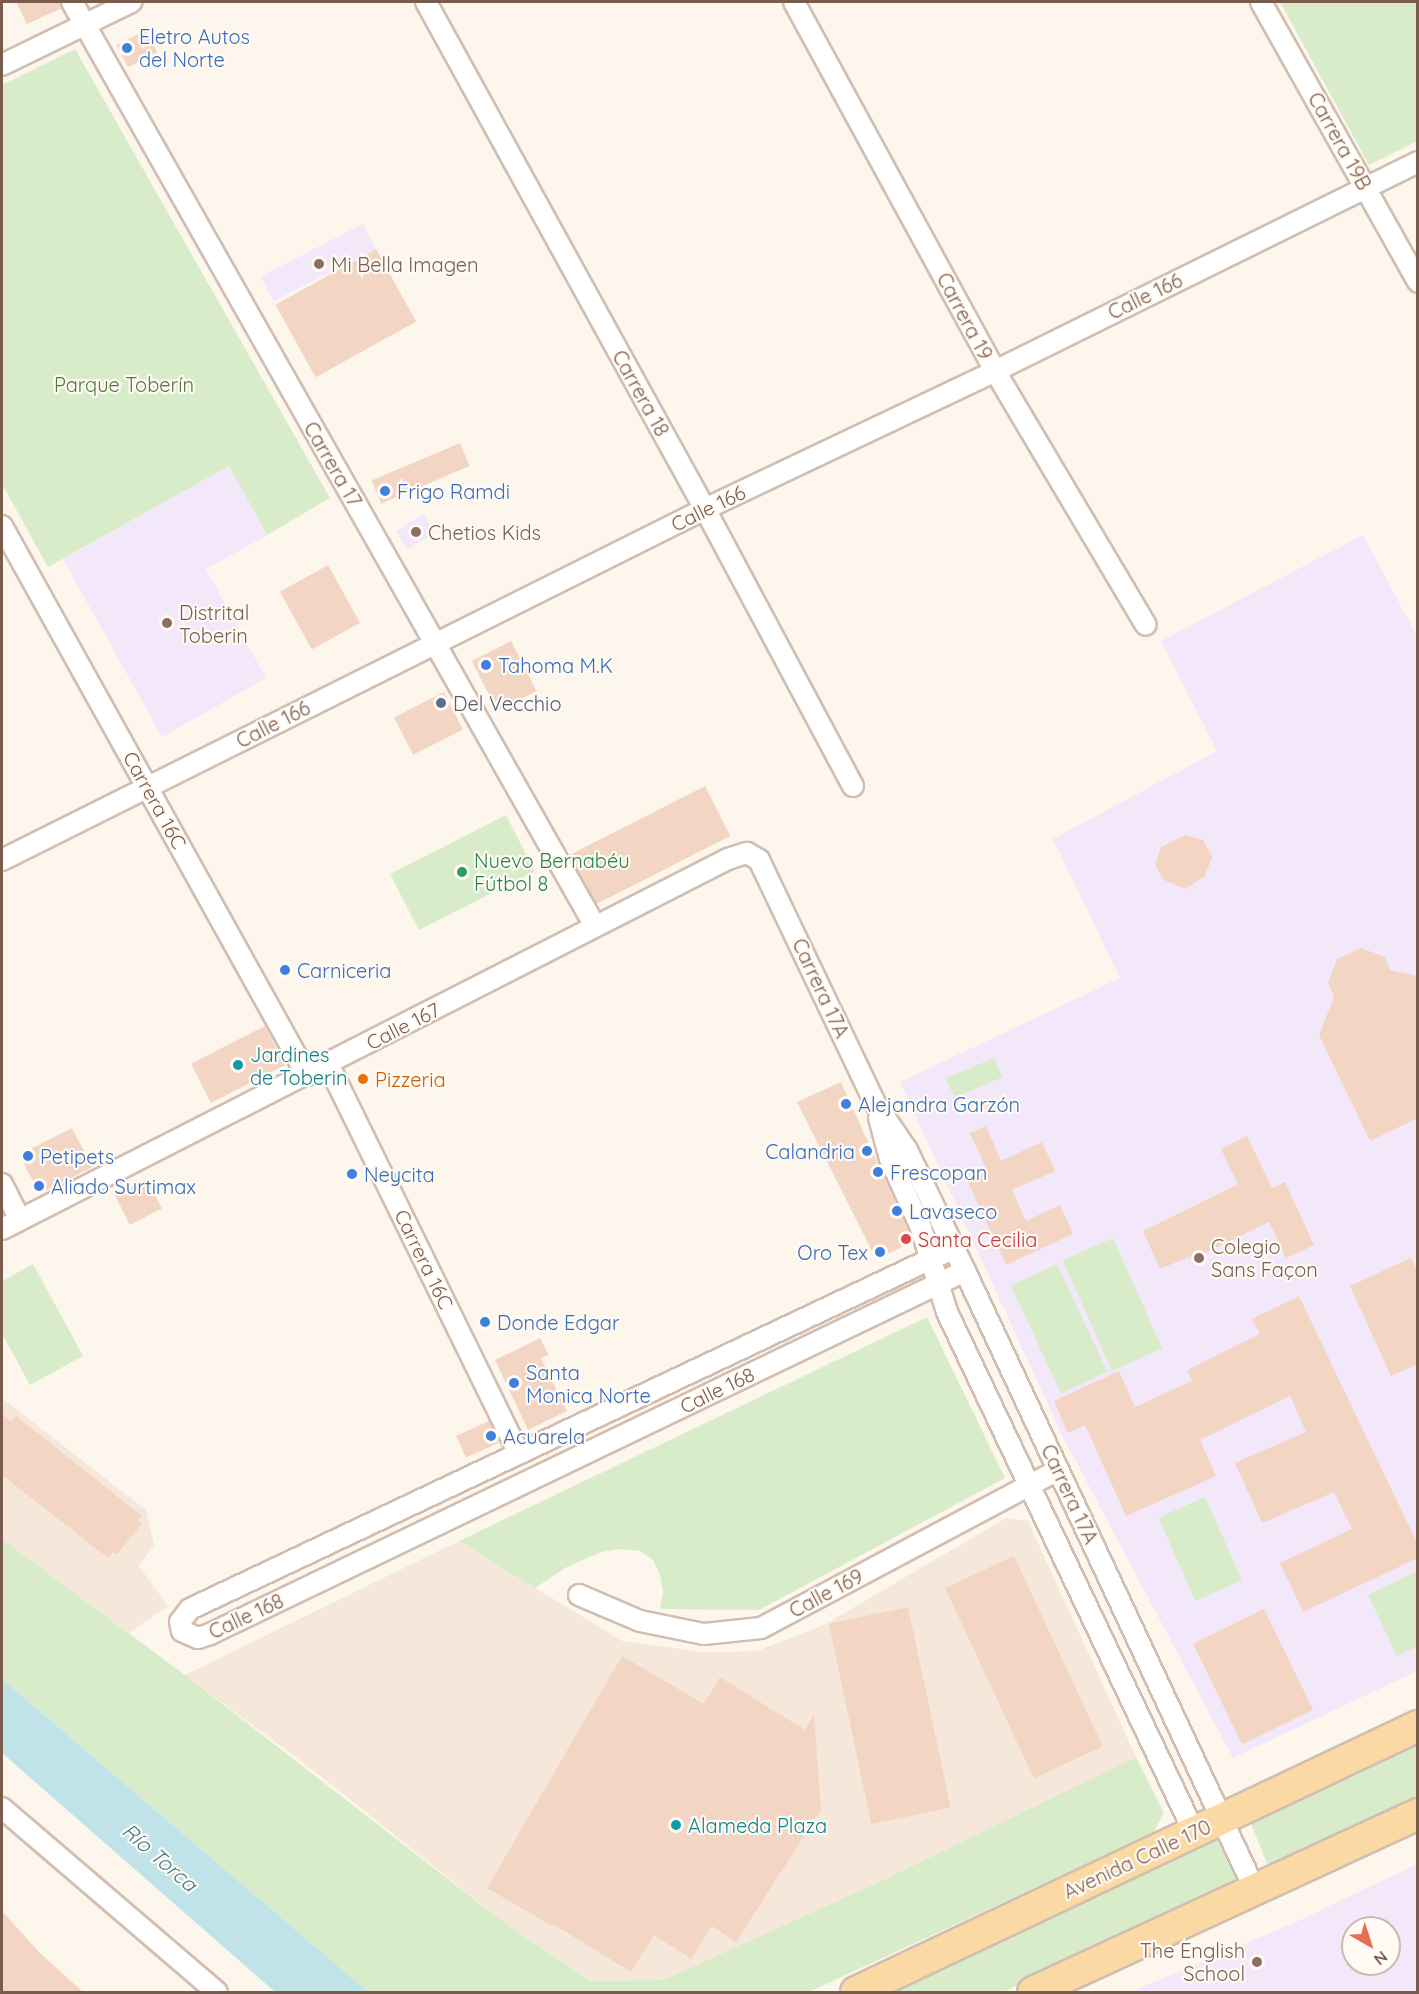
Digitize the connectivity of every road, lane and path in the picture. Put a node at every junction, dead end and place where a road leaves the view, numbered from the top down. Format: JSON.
{"nodes":[{"id":1,"x":72,"y":2,"type":"edge"},
{"id":2,"x":131,"y":2,"type":"edge"},
{"id":3,"x":426,"y":2,"type":"edge"},
{"id":4,"x":794,"y":2,"type":"edge"},
{"id":5,"x":1261,"y":2,"type":"edge"},
{"id":6,"x":84,"y":25,"type":"junction"},
{"id":7,"x":2,"y":64,"type":"edge"},
{"id":8,"x":1418,"y":162,"type":"edge"},
{"id":9,"x":1365,"y":187,"type":"junction"},
{"id":10,"x":1418,"y":282,"type":"edge"},
{"id":11,"x":995,"y":371,"type":"junction"},
{"id":12,"x":705,"y":509,"type":"junction"},
{"id":13,"x":2,"y":526,"type":"edge"},
{"id":14,"x":1146,"y":625,"type":"dead end"},
{"id":15,"x":435,"y":643,"type":"junction"},
{"id":16,"x":853,"y":786,"type":"dead end"},
{"id":17,"x":148,"y":787,"type":"junction"},
{"id":18,"x":2,"y":860,"type":"edge"},
{"id":19,"x":768,"y":872,"type":"joint"},
{"id":20,"x":595,"y":926,"type":"junction"},
{"id":21,"x":328,"y":1064,"type":"junction"},
{"id":22,"x":307,"y":1075,"type":"junction"},
{"id":23,"x":875,"y":1103,"type":"junction"},
{"id":24,"x":2,"y":1184,"type":"edge"},
{"id":25,"x":20,"y":1220,"type":"junction"},
{"id":26,"x":2,"y":1229,"type":"edge"},
{"id":27,"x":954,"y":1248,"type":"junction"},
{"id":28,"x":930,"y":1258,"type":"junction"},
{"id":29,"x":965,"y":1271,"type":"junction"},
{"id":30,"x":939,"y":1283,"type":"junction"},
{"id":31,"x":519,"y":1454,"type":"junction"},
{"id":32,"x":1058,"y":1470,"type":"junction"},
{"id":33,"x":1030,"y":1484,"type":"junction"},
{"id":34,"x":579,"y":1595,"type":"dead end"},
{"id":35,"x":1418,"y":1726,"type":"edge"},
{"id":36,"x":2,"y":1808,"type":"edge"},
{"id":37,"x":1418,"y":1814,"type":"edge"},
{"id":38,"x":1222,"y":1819,"type":"junction"},
{"id":39,"x":1194,"y":1832,"type":"junction"},
{"id":40,"x":1255,"y":1890,"type":"junction"},
{"id":41,"x":217,"y":1992,"type":"edge"},
{"id":42,"x":856,"y":1992,"type":"edge"},
{"id":43,"x":1032,"y":1992,"type":"edge"}],
"edges":[{"from":1,"to":6,"type":"street","name":"Carrera 17"},
{"from":2,"to":6,"type":"street"},
{"from":3,"to":12,"type":"street","name":"Carrera 18"},
{"from":4,"to":11,"type":"street","name":"Carrera 19"},
{"from":5,"to":9,"type":"street","name":"Carrera 19B"},
{"from":6,"to":7,"type":"street"},
{"from":6,"to":15,"type":"street","name":"Carrera 17"},
{"from":8,"to":9,"type":"street","name":"Calle 166"},
{"from":9,"to":10,"type":"street","name":"Carrera 19B"},
{"from":9,"to":11,"type":"street","name":"Calle 166"},
{"from":11,"to":12,"type":"street","name":"Calle 166"},
{"from":11,"to":14,"type":"street","name":"Carrera 19"},
{"from":12,"to":15,"type":"street","name":"Calle 166"},
{"from":12,"to":16,"type":"street","name":"Carrera 18"},
{"from":13,"to":17,"type":"street","name":"Carrera 16C"},
{"from":15,"to":17,"type":"street","name":"Calle 166"},
{"from":15,"to":20,"type":"street","name":"Carrera 17"},
{"from":17,"to":18,"type":"street","name":"Calle 166"},
{"from":17,"to":22,"type":"street","name":"Carrera 16C"},
{"from":19,"to":20,"type":"street","name":"Calle 167"},
{"from":19,"to":23,"type":"street","name":"Carrera 17A"},
{"from":20,"to":21,"type":"street","name":"Calle 167"},
{"from":21,"to":22,"type":"street","name":"Calle 167"},
{"from":21,"to":31,"type":"street","name":"Carrera 16C"},
{"from":22,"to":25,"type":"street","name":"Calle 167"},
{"from":23,"to":27,"type":"street","name":"Carrera 17A"},
{"from":23,"to":28,"type":"street","name":"Carrera 17A"},
{"from":24,"to":25,"type":"street"},
{"from":25,"to":26,"type":"street","name":"Calle 167"},
{"from":27,"to":28,"type":"street","name":"Calle 168"},
{"from":27,"to":29,"type":"street","name":"Carrera 17A"},
{"from":28,"to":30,"type":"street","name":"Carrera 17A"},
{"from":28,"to":31,"type":"street","name":"Calle 168"},
{"from":29,"to":30,"type":"street","name":"Calle 168"},
{"from":29,"to":32,"type":"street","name":"Carrera 17A"},
{"from":30,"to":31,"type":"street","name":"Calle 168"},
{"from":30,"to":33,"type":"street","name":"Carrera 17A"},
{"from":32,"to":33,"type":"street","name":"Calle 169"},
{"from":32,"to":38,"type":"street","name":"Carrera 17A"},
{"from":33,"to":34,"type":"street","name":"Calle 169"},
{"from":33,"to":39,"type":"street","name":"Carrera 17A"},
{"from":35,"to":38,"type":"main road","name":"Avenida Calle 170"},
{"from":36,"to":41,"type":"street"},
{"from":37,"to":40,"type":"main road"},
{"from":38,"to":39,"type":"main road","name":"Avenida Calle 170"},
{"from":38,"to":40,"type":"street","name":"Carrera 17A"},
{"from":39,"to":42,"type":"main road","name":"Avenida Calle 170"},
{"from":40,"to":43,"type":"main road"}]}
